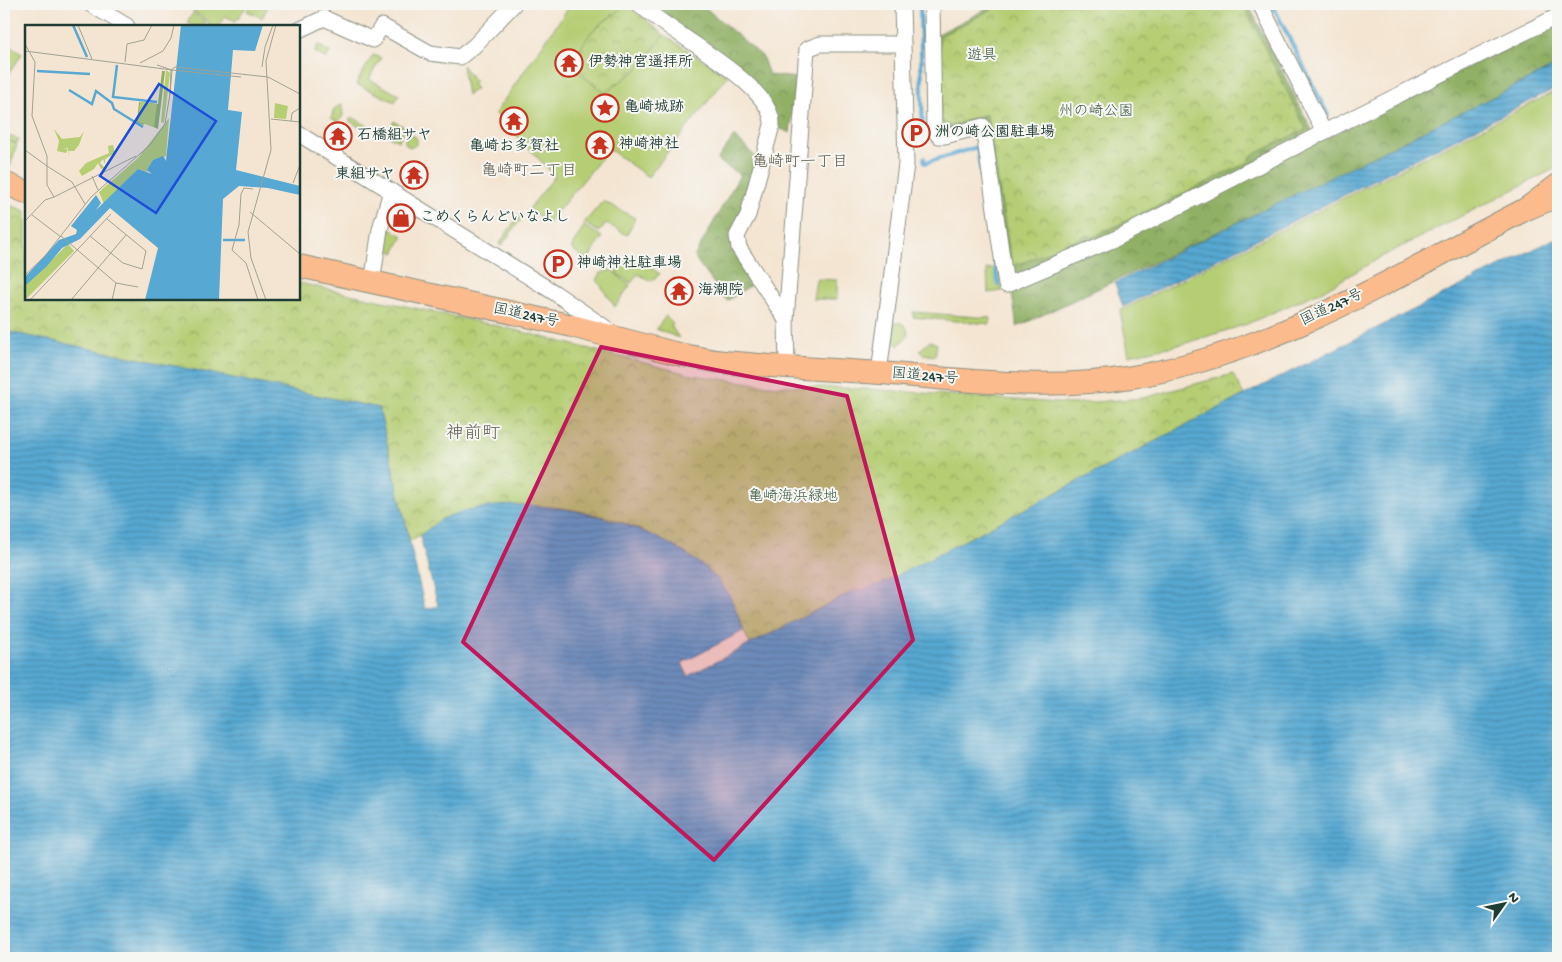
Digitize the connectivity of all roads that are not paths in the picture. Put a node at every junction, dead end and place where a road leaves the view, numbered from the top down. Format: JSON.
{"nodes":[{"id":1,"x":90,"y":4,"type":"edge"},
{"id":2,"x":514,"y":4,"type":"edge"},
{"id":3,"x":639,"y":4,"type":"edge"},
{"id":4,"x":902,"y":4,"type":"edge"},
{"id":5,"x":932,"y":4,"type":"edge"},
{"id":6,"x":1260,"y":4,"type":"edge"},
{"id":7,"x":1558,"y":16,"type":"edge"},
{"id":8,"x":125,"y":25,"type":"edge"},
{"id":9,"x":300,"y":30,"type":"edge"},
{"id":10,"x":903,"y":44,"type":"junction"},
{"id":11,"x":1324,"y":132,"type":"junction"},
{"id":12,"x":300,"y":135,"type":"edge"},
{"id":13,"x":4,"y":183,"type":"edge"},
{"id":14,"x":1558,"y":185,"type":"edge"},
{"id":15,"x":391,"y":191,"type":"junction"},
{"id":16,"x":25,"y":192,"type":"edge"},
{"id":17,"x":1558,"y":196,"type":"edge"},
{"id":18,"x":1526,"y":209,"type":"junction"},
{"id":19,"x":300,"y":266,"type":"edge"},
{"id":20,"x":372,"y":283,"type":"junction"},
{"id":21,"x":786,"y":320,"type":"junction"},
{"id":22,"x":622,"y":339,"type":"junction"},
{"id":23,"x":788,"y":366,"type":"junction"},
{"id":24,"x":879,"y":373,"type":"junction"}],
"edges":[{"from":1,"to":8,"type":"street"},
{"from":2,"to":9,"type":"street"},
{"from":3,"to":21,"type":"street"},
{"from":4,"to":10,"type":"street"},
{"from":5,"to":11,"type":"street"},
{"from":6,"to":11,"type":"street"},
{"from":7,"to":11,"type":"street"},
{"from":10,"to":21,"type":"street"},
{"from":10,"to":24,"type":"street"},
{"from":12,"to":15,"type":"street"},
{"from":13,"to":16,"type":"highway"},
{"from":14,"to":18,"type":"highway","name":"国道247号"},
{"from":15,"to":20,"type":"street"},
{"from":15,"to":22,"type":"street"},
{"from":17,"to":18,"type":"highway","name":"国道247号"},
{"from":18,"to":24,"type":"highway","name":"国道247号"},
{"from":19,"to":20,"type":"highway","name":"国道247号"},
{"from":20,"to":22,"type":"highway","name":"国道247号"},
{"from":21,"to":23,"type":"street"},
{"from":22,"to":23,"type":"highway","name":"国道247号"},
{"from":23,"to":24,"type":"highway","name":"国道247号"}]}
